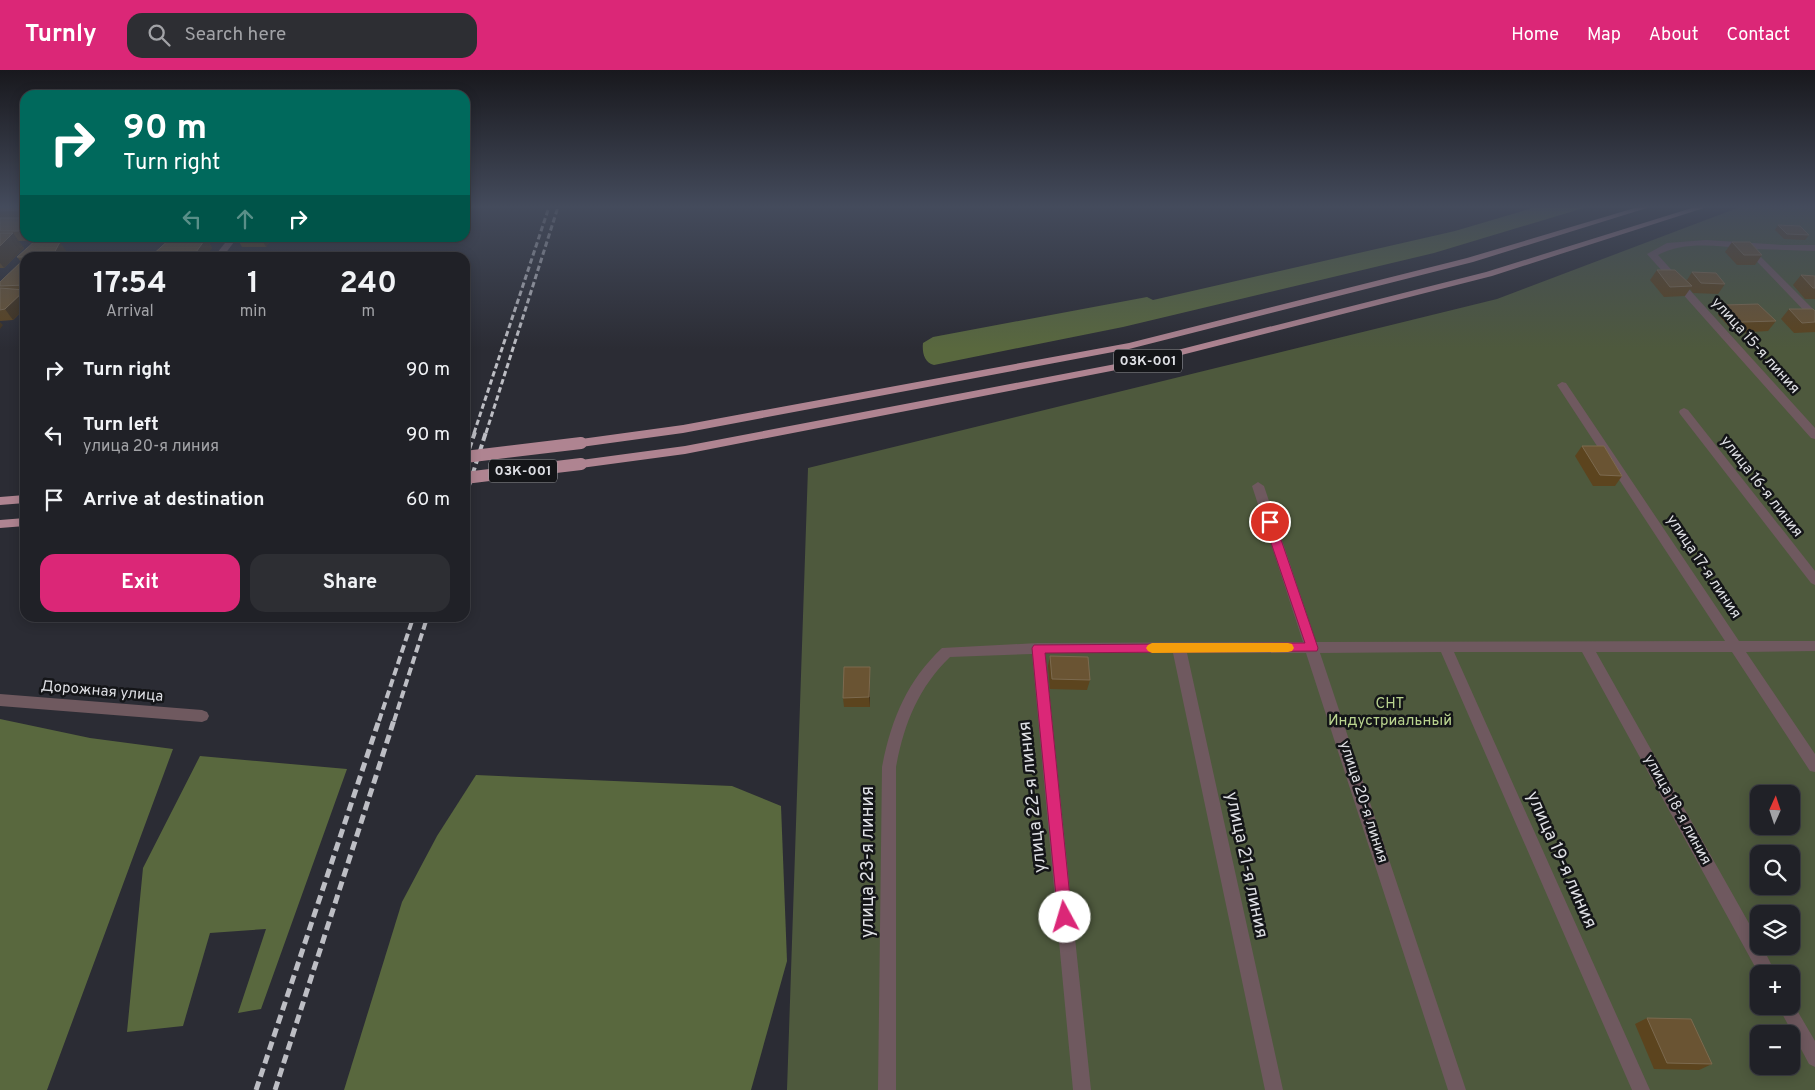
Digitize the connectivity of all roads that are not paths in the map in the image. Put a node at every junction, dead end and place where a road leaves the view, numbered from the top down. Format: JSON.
{"nodes":[{"id":1,"x":1488,"y":255,"type":"edge"},
{"id":2,"x":1551,"y":255,"type":"edge"},
{"id":3,"x":1653,"y":255,"type":"edge"},
{"id":4,"x":1753,"y":255,"type":"edge"},
{"id":5,"x":1815,"y":317,"type":"edge"},
{"id":6,"x":1562,"y":385,"type":"dead end"},
{"id":7,"x":1684,"y":412,"type":"dead end"},
{"id":8,"x":1815,"y":435,"type":"edge"},
{"id":9,"x":470,"y":455,"type":"edge"},
{"id":10,"x":470,"y":477,"type":"edge"},
{"id":11,"x":1258,"y":486,"type":"dead end"},
{"id":12,"x":20,"y":499,"type":"edge"},
{"id":13,"x":0,"y":501,"type":"edge"},
{"id":14,"x":20,"y":522,"type":"edge"},
{"id":15,"x":0,"y":524,"type":"edge"},
{"id":16,"x":1815,"y":580,"type":"edge"},
{"id":17,"x":1736,"y":646,"type":"junction"},
{"id":18,"x":1815,"y":646,"type":"edge"},
{"id":19,"x":1445,"y":647,"type":"junction"},
{"id":20,"x":1586,"y":647,"type":"junction"},
{"id":21,"x":1038,"y":648,"type":"junction"},
{"id":22,"x":1179,"y":648,"type":"junction"},
{"id":23,"x":1312,"y":648,"type":"junction"},
{"id":24,"x":0,"y":700,"type":"edge"},
{"id":25,"x":202,"y":716,"type":"dead end"},
{"id":26,"x":1815,"y":766,"type":"edge"},
{"id":27,"x":1763,"y":965,"type":"edge"},
{"id":28,"x":1791,"y":1015,"type":"edge"},
{"id":29,"x":1815,"y":1058,"type":"edge"},
{"id":30,"x":887,"y":1090,"type":"edge"},
{"id":31,"x":1082,"y":1090,"type":"edge"},
{"id":32,"x":1274,"y":1090,"type":"edge"},
{"id":33,"x":1457,"y":1090,"type":"edge"},
{"id":34,"x":1641,"y":1090,"type":"edge"}],
"edges":[{"from":1,"to":9,"type":"main road","number":"03К-001","bridge":true},
{"from":2,"to":10,"type":"main road","number":"03К-001","bridge":true},
{"from":3,"to":8,"type":"street","name":"улица 15-я линия"},
{"from":4,"to":5,"type":"street"},
{"from":6,"to":17,"type":"street","name":"улица 17-я линия"},
{"from":7,"to":16,"type":"street","name":"улица 16-я линия"},
{"from":11,"to":23,"type":"street","name":"улица 20-я линия"},
{"from":12,"to":13,"type":"main road"},
{"from":14,"to":15,"type":"main road"},
{"from":17,"to":18,"type":"street"},
{"from":17,"to":20,"type":"street"},
{"from":17,"to":26,"type":"street","name":"улица 17-я линия"},
{"from":19,"to":20,"type":"street"},
{"from":19,"to":23,"type":"street"},
{"from":19,"to":34,"type":"street","name":"улица 19-я линия"},
{"from":20,"to":27,"type":"street","name":"улица 18-я линия"},
{"from":21,"to":22,"type":"street"},
{"from":21,"to":30,"type":"street","name":"улица 23-я линия"},
{"from":21,"to":31,"type":"street","name":"улица 22-я линия"},
{"from":22,"to":23,"type":"street"},
{"from":22,"to":32,"type":"street","name":"улица 21-я линия"},
{"from":23,"to":33,"type":"street","name":"улица 20-я линия"},
{"from":24,"to":25,"type":"street","name":"Дорожная улица"},
{"from":28,"to":29,"type":"street"}]}
